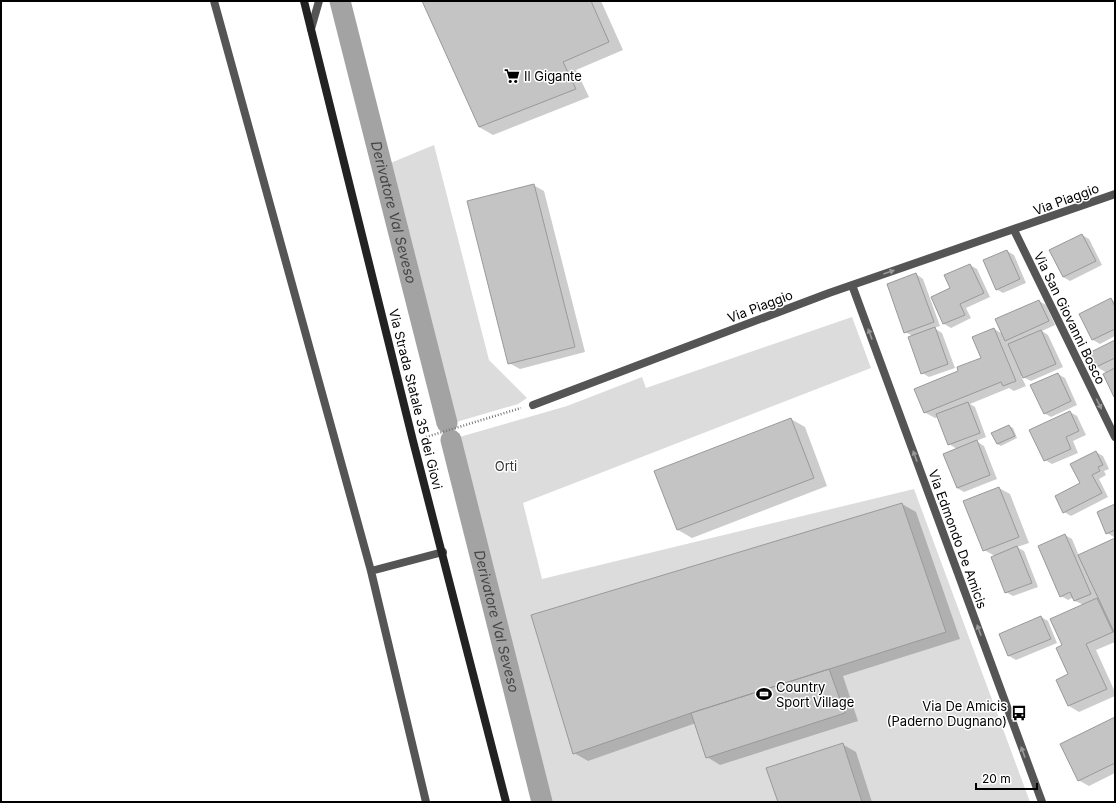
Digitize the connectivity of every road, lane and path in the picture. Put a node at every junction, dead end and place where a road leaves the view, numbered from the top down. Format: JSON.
{"nodes":[{"id":1,"x":214,"y":1,"type":"edge"},
{"id":2,"x":304,"y":1,"type":"edge"},
{"id":3,"x":319,"y":1,"type":"edge"},
{"id":4,"x":311,"y":29,"type":"junction"},
{"id":5,"x":1115,"y":194,"type":"edge"},
{"id":6,"x":1014,"y":230,"type":"junction"},
{"id":7,"x":852,"y":285,"type":"junction"},
{"id":8,"x":533,"y":405,"type":"joint"},
{"id":9,"x":1115,"y":437,"type":"edge"},
{"id":10,"x":413,"y":441,"type":"junction"},
{"id":11,"x":443,"y":552,"type":"junction"},
{"id":12,"x":371,"y":571,"type":"junction"},
{"id":13,"x":426,"y":802,"type":"edge"},
{"id":14,"x":506,"y":802,"type":"edge"},
{"id":15,"x":1042,"y":802,"type":"edge"}],
"edges":[{"from":1,"to":12,"type":"street"},
{"from":2,"to":4,"type":"main road","name":"Via Strada Statale 35 dei Giovi"},
{"from":3,"to":4,"type":"street"},
{"from":4,"to":10,"type":"main road","name":"Via Strada Statale 35 dei Giovi"},
{"from":5,"to":6,"type":"street","name":"Via Piaggio"},
{"from":7,"to":6,"type":"street","name":"Via Piaggio","one_way":true},
{"from":6,"to":9,"type":"street","name":"Via San Giovanni Bosco","one_way":true},
{"from":7,"to":8,"type":"street","name":"Via Piaggio"},
{"from":15,"to":7,"type":"street","name":"Via Edmondo De Amicis","one_way":true},
{"from":8,"to":10,"type":"path"},
{"from":10,"to":11,"type":"main road","name":"Via Strada Statale 35 dei Giovi"},
{"from":11,"to":12,"type":"street"},
{"from":11,"to":14,"type":"main road","name":"Via Strada Statale 35 dei Giovi"},
{"from":12,"to":13,"type":"street"}]}
